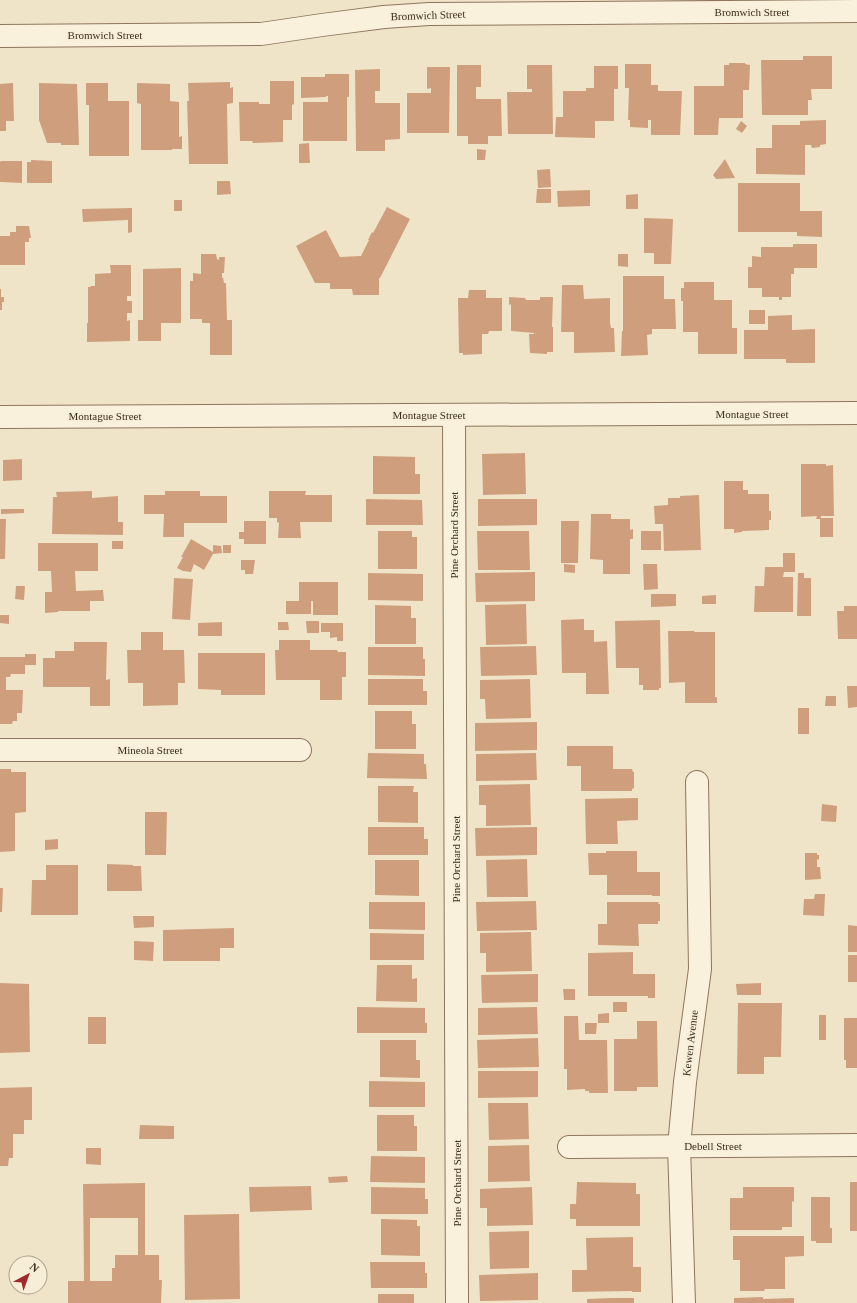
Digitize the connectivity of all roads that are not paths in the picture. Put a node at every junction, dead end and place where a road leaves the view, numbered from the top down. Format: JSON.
{"nodes":[{"id":1,"x":857,"y":11,"type":"edge"},
{"id":2,"x":0,"y":36,"type":"edge"},
{"id":3,"x":857,"y":412,"type":"edge"},
{"id":4,"x":454,"y":415,"type":"junction"},
{"id":5,"x":0,"y":417,"type":"edge"},
{"id":6,"x":0,"y":750,"type":"edge"},
{"id":7,"x":300,"y":750,"type":"dead end"},
{"id":8,"x":697,"y":782,"type":"dead end"},
{"id":9,"x":857,"y":1145,"type":"edge"},
{"id":10,"x":679,"y":1146,"type":"junction"},
{"id":11,"x":569,"y":1147,"type":"dead end"},
{"id":12,"x":457,"y":1303,"type":"edge"},
{"id":13,"x":684,"y":1303,"type":"edge"}],
"edges":[{"from":1,"to":2,"type":"street","name":"Bromwich Street"},
{"from":3,"to":4,"type":"street","name":"Montague Street"},
{"from":4,"to":5,"type":"street","name":"Montague Street"},
{"from":4,"to":12,"type":"street","name":"Pine Orchard Street"},
{"from":6,"to":7,"type":"street","name":"Mineola Street"},
{"from":8,"to":10,"type":"street","name":"Kewen Avenue"},
{"from":9,"to":10,"type":"street","name":"Debell Street"},
{"from":10,"to":11,"type":"street","name":"Debell Street"},
{"from":10,"to":13,"type":"street","name":"Kewen Avenue"}]}
